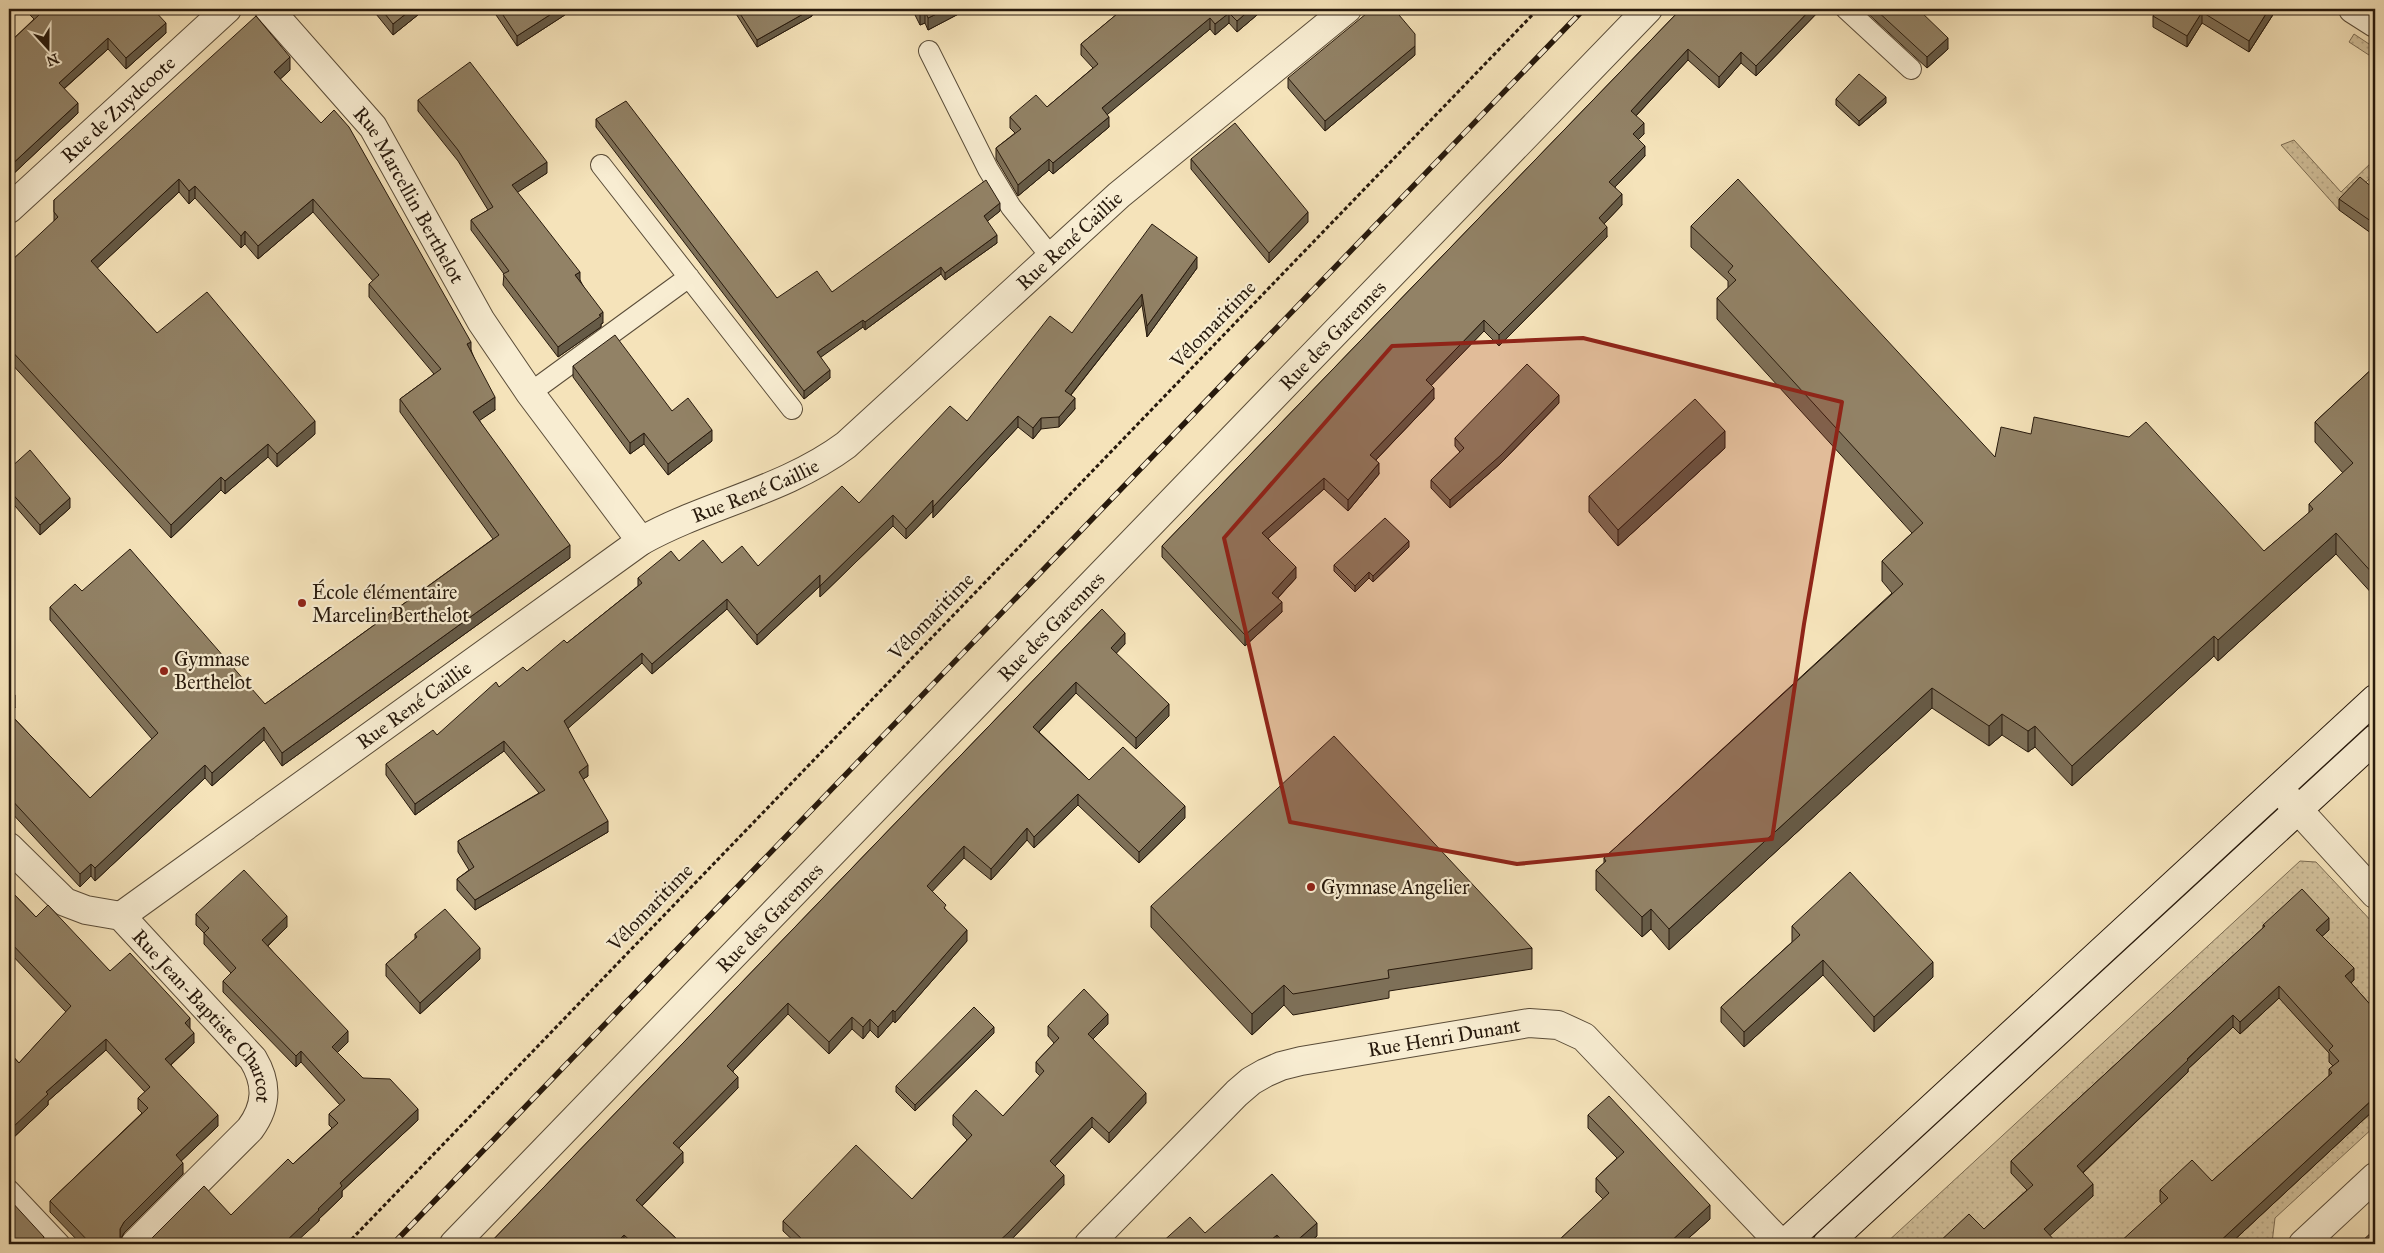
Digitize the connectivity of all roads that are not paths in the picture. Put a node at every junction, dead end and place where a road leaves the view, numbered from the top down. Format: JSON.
{"nodes":[{"id":1,"x":227,"y":9,"type":"edge"},
{"id":2,"x":269,"y":9,"type":"edge"},
{"id":3,"x":1348,"y":9,"type":"edge"},
{"id":4,"x":1648,"y":9,"type":"edge"},
{"id":5,"x":1846,"y":9,"type":"edge"},
{"id":6,"x":2354,"y":9,"type":"edge"},
{"id":7,"x":2375,"y":23,"type":"edge"},
{"id":8,"x":929,"y":51,"type":"dead end"},
{"id":9,"x":1911,"y":69,"type":"dead end"},
{"id":10,"x":601,"y":165,"type":"dead end"},
{"id":11,"x":9,"y":209,"type":"edge"},
{"id":12,"x":1052,"y":258,"type":"junction"},
{"id":13,"x":689,"y":277,"type":"junction"},
{"id":14,"x":530,"y":393,"type":"junction"},
{"id":15,"x":792,"y":408,"type":"dead end"},
{"id":16,"x":641,"y":541,"type":"junction"},
{"id":17,"x":2375,"y":699,"type":"edge"},
{"id":18,"x":2375,"y":739,"type":"edge"},
{"id":19,"x":2279,"y":788,"type":"junction"},
{"id":20,"x":2298,"y":810,"type":"junction"},
{"id":21,"x":9,"y":847,"type":"edge"},
{"id":22,"x":2375,"y":894,"type":"edge"},
{"id":23,"x":121,"y":916,"type":"junction"},
{"id":24,"x":2375,"y":1177,"type":"edge"},
{"id":25,"x":9,"y":1190,"type":"edge"},
{"id":26,"x":139,"y":1243,"type":"edge"},
{"id":27,"x":60,"y":1244,"type":"edge"},
{"id":28,"x":454,"y":1244,"type":"edge"},
{"id":29,"x":1089,"y":1244,"type":"edge"},
{"id":30,"x":1782,"y":1244,"type":"edge"},
{"id":31,"x":1827,"y":1244,"type":"edge"},
{"id":32,"x":2303,"y":1244,"type":"edge"}],
"edges":[{"from":1,"to":11,"type":"street","name":"Rue de Zuydcoote"},
{"from":2,"to":14,"type":"street","name":"Rue Marcellin Berthelot"},
{"from":3,"to":12,"type":"street","name":"Rue René Caillie"},
{"from":4,"to":28,"type":"street","name":"Rue des Garennes"},
{"from":5,"to":9,"type":"lane"},
{"from":6,"to":7,"type":"street"},
{"from":8,"to":12,"type":"lane"},
{"from":10,"to":13,"type":"lane"},
{"from":12,"to":16,"type":"street","name":"Rue René Caillie"},
{"from":13,"to":14,"type":"lane"},
{"from":13,"to":15,"type":"lane"},
{"from":14,"to":16,"type":"street","name":"Rue Marcellin Berthelot"},
{"from":16,"to":23,"type":"street","name":"Rue René Caillie"},
{"from":17,"to":19,"type":"street"},
{"from":18,"to":20,"type":"street"},
{"from":19,"to":20,"type":"street"},
{"from":19,"to":30,"type":"street"},
{"from":20,"to":22,"type":"street"},
{"from":20,"to":31,"type":"street"},
{"from":21,"to":23,"type":"street","name":"Rue Jean-Baptiste Charcot"},
{"from":23,"to":26,"type":"street","name":"Rue Jean-Baptiste Charcot"},
{"from":24,"to":32,"type":"street"},
{"from":25,"to":27,"type":"lane"},
{"from":29,"to":30,"type":"street","name":"Rue Henri Dunant"}]}
